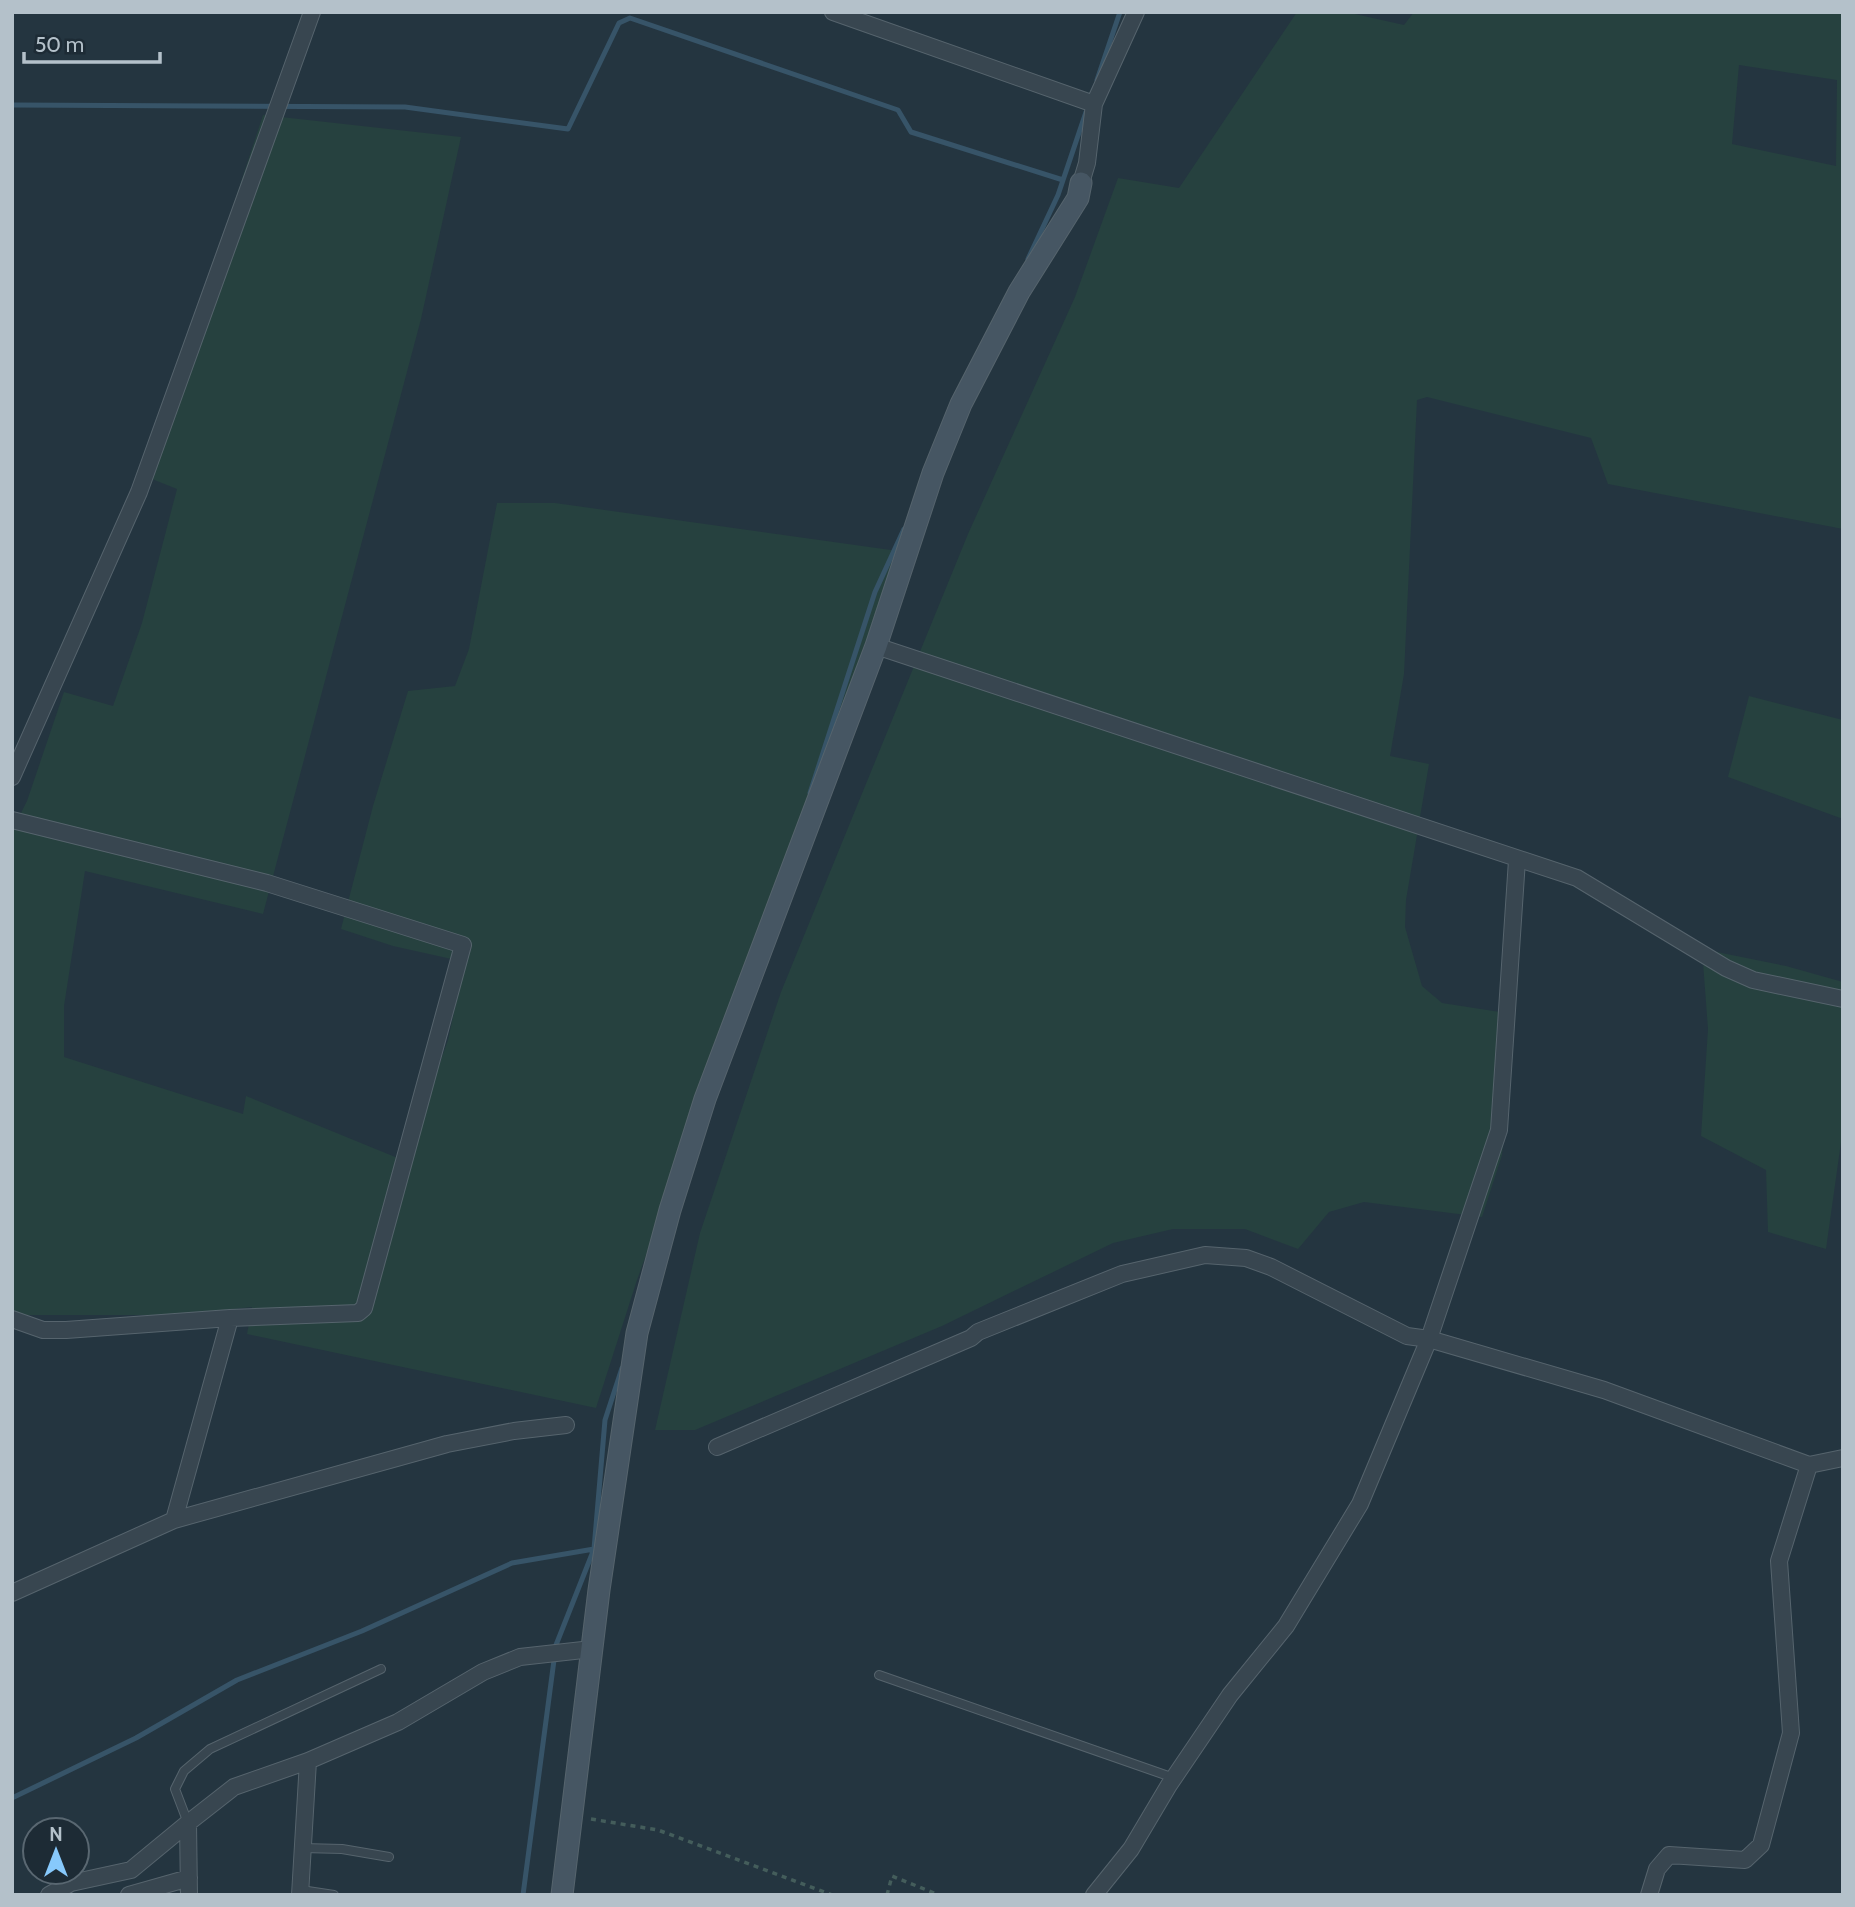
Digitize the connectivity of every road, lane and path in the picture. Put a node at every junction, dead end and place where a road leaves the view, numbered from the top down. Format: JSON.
{"nodes":[{"id":1,"x":312,"y":12,"type":"edge"},
{"id":2,"x":833,"y":12,"type":"edge"},
{"id":3,"x":1136,"y":12,"type":"edge"},
{"id":4,"x":1094,"y":104,"type":"junction"},
{"id":5,"x":1081,"y":183,"type":"joint"},
{"id":6,"x":876,"y":646,"type":"junction"},
{"id":7,"x":12,"y":777,"type":"edge"},
{"id":8,"x":12,"y":820,"type":"edge"},
{"id":9,"x":1517,"y":860,"type":"junction"},
{"id":10,"x":1843,"y":999,"type":"edge"},
{"id":11,"x":230,"y":1318,"type":"junction"},
{"id":12,"x":12,"y":1319,"type":"edge"},
{"id":13,"x":1429,"y":1339,"type":"junction"},
{"id":14,"x":566,"y":1425,"type":"dead end"},
{"id":15,"x":717,"y":1447,"type":"dead end"},
{"id":16,"x":1843,"y":1458,"type":"edge"},
{"id":17,"x":1809,"y":1465,"type":"junction"},
{"id":18,"x":174,"y":1520,"type":"junction"},
{"id":19,"x":12,"y":1593,"type":"edge"},
{"id":20,"x":592,"y":1649,"type":"junction"},
{"id":21,"x":381,"y":1669,"type":"dead end"},
{"id":22,"x":879,"y":1675,"type":"dead end"},
{"id":23,"x":308,"y":1761,"type":"junction"},
{"id":24,"x":1174,"y":1778,"type":"junction"},
{"id":25,"x":572,"y":1815,"type":"junction"},
{"id":26,"x":188,"y":1823,"type":"junction"},
{"id":27,"x":303,"y":1848,"type":"junction"},
{"id":28,"x":388,"y":1857,"type":"dead end"},
{"id":29,"x":189,"y":1878,"type":"junction"},
{"id":30,"x":301,"y":1892,"type":"edge"},
{"id":31,"x":49,"y":1895,"type":"edge"},
{"id":32,"x":129,"y":1895,"type":"edge"},
{"id":33,"x":189,"y":1895,"type":"edge"},
{"id":34,"x":334,"y":1895,"type":"edge"},
{"id":35,"x":562,"y":1895,"type":"edge"},
{"id":36,"x":832,"y":1895,"type":"edge"},
{"id":37,"x":887,"y":1895,"type":"edge"},
{"id":38,"x":939,"y":1895,"type":"edge"},
{"id":39,"x":1094,"y":1895,"type":"edge"},
{"id":40,"x":1649,"y":1895,"type":"edge"}],
"edges":[{"from":1,"to":7,"type":"street"},
{"from":2,"to":4,"type":"street"},
{"from":3,"to":4,"type":"street"},
{"from":4,"to":5,"type":"street"},
{"from":5,"to":6,"type":"street"},
{"from":6,"to":9,"type":"street"},
{"from":6,"to":20,"type":"street"},
{"from":8,"to":11,"type":"street"},
{"from":9,"to":10,"type":"street"},
{"from":9,"to":13,"type":"street"},
{"from":11,"to":12,"type":"street"},
{"from":11,"to":18,"type":"street"},
{"from":13,"to":15,"type":"street"},
{"from":13,"to":17,"type":"street"},
{"from":13,"to":24,"type":"street"},
{"from":14,"to":18,"type":"street"},
{"from":16,"to":17,"type":"street"},
{"from":17,"to":40,"type":"street"},
{"from":18,"to":19,"type":"street"},
{"from":20,"to":23,"type":"street"},
{"from":20,"to":25,"type":"street"},
{"from":21,"to":26,"type":"lane"},
{"from":22,"to":24,"type":"lane"},
{"from":23,"to":26,"type":"street"},
{"from":23,"to":27,"type":"street"},
{"from":24,"to":39,"type":"street"},
{"from":25,"to":35,"type":"street"},
{"from":25,"to":36,"type":"path"},
{"from":26,"to":29,"type":"street"},
{"from":26,"to":31,"type":"street"},
{"from":27,"to":28,"type":"lane"},
{"from":27,"to":30,"type":"street"},
{"from":29,"to":32,"type":"street"},
{"from":29,"to":33,"type":"street"},
{"from":30,"to":34,"type":"lane"},
{"from":37,"to":38,"type":"path"}]}
